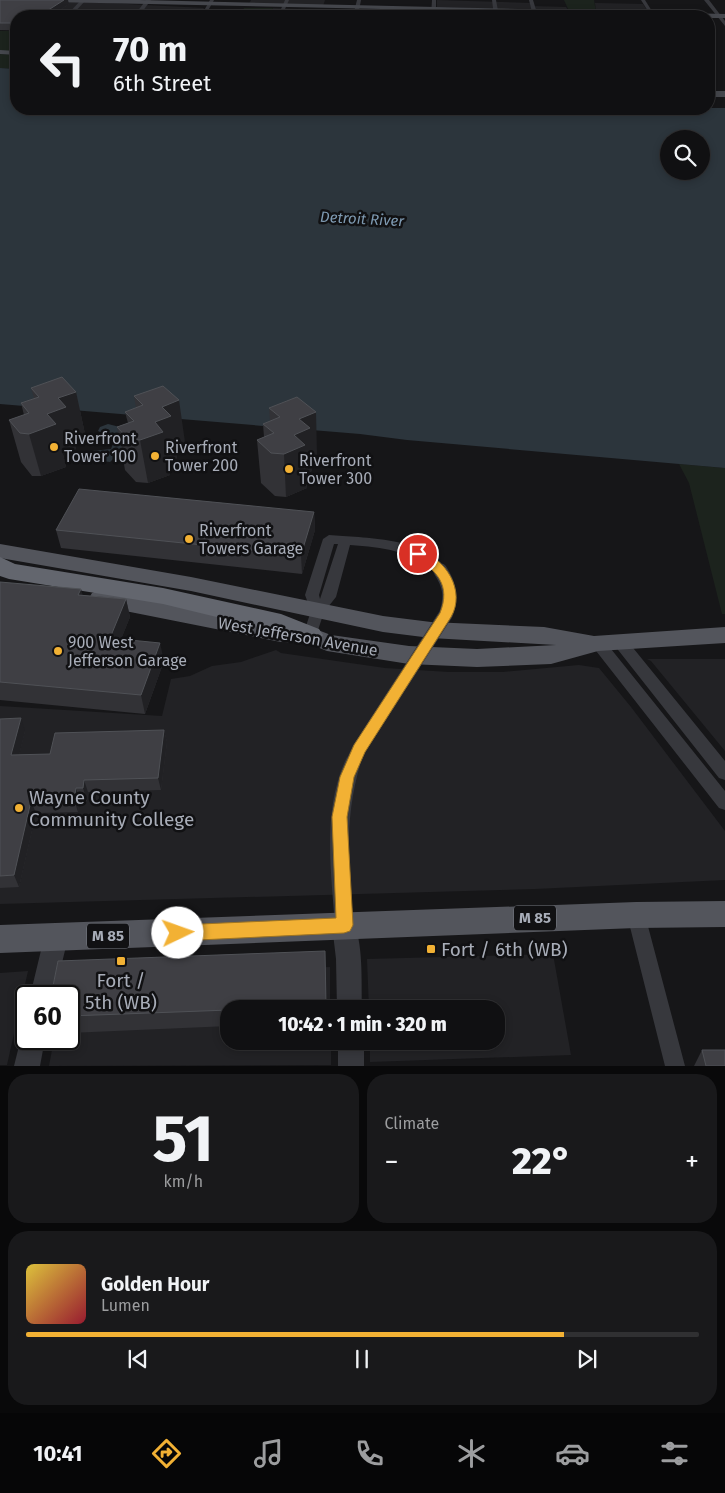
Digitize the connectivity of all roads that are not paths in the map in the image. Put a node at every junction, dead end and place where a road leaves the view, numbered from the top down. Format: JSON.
{"nodes":[{"id":1,"x":52,"y":0,"type":"edge"},
{"id":2,"x":706,"y":0,"type":"edge"},
{"id":3,"x":83,"y":1,"type":"edge"},
{"id":4,"x":147,"y":2,"type":"edge"},
{"id":5,"x":210,"y":2,"type":"edge"},
{"id":6,"x":285,"y":3,"type":"edge"},
{"id":7,"x":340,"y":10,"type":"edge"},
{"id":8,"x":722,"y":16,"type":"edge"},
{"id":9,"x":725,"y":24,"type":"edge"},
{"id":10,"x":344,"y":541,"type":"junction"},
{"id":11,"x":0,"y":550,"type":"edge"},
{"id":12,"x":0,"y":565,"type":"edge"},
{"id":13,"x":0,"y":584,"type":"edge"},
{"id":14,"x":318,"y":611,"type":"junction"},
{"id":15,"x":431,"y":630,"type":"junction"},
{"id":16,"x":310,"y":635,"type":"junction"},
{"id":17,"x":725,"y":635,"type":"edge"},
{"id":18,"x":609,"y":642,"type":"junction"},
{"id":19,"x":343,"y":645,"type":"junction"},
{"id":20,"x":725,"y":773,"type":"edge"},
{"id":21,"x":725,"y":803,"type":"edge"},
{"id":22,"x":725,"y":914,"type":"edge"},
{"id":23,"x":636,"y":915,"type":"junction"},
{"id":24,"x":344,"y":925,"type":"junction"},
{"id":25,"x":56,"y":938,"type":"junction"},
{"id":26,"x":0,"y":939,"type":"edge"},
{"id":27,"x":45,"y":985,"type":"edge"},
{"id":28,"x":350,"y":1000,"type":"edge"},
{"id":29,"x":30,"y":1050,"type":"edge"},
{"id":30,"x":351,"y":1050,"type":"edge"},
{"id":31,"x":27,"y":1066,"type":"edge"},
{"id":32,"x":351,"y":1066,"type":"edge"},
{"id":33,"x":676,"y":1066,"type":"edge"}],
"edges":[{"from":1,"to":3,"type":"main road"},
{"from":2,"to":8,"type":"street"},
{"from":3,"to":4,"type":"main road"},
{"from":4,"to":5,"type":"main road"},
{"from":5,"to":6,"type":"main road"},
{"from":6,"to":7,"type":"main road"},
{"from":8,"to":9,"type":"street"},
{"from":10,"to":14,"type":"street"},
{"from":10,"to":14,"type":"street"},
{"from":10,"to":24,"type":"street","bridge":true},
{"from":11,"to":14,"type":"main road","name":"West Jefferson Avenue"},
{"from":12,"to":16,"type":"highway"},
{"from":13,"to":16,"type":"main road","name":"West Jefferson Avenue"},
{"from":14,"to":15,"type":"main road","name":"West Jefferson Avenue"},
{"from":14,"to":16,"type":"street"},
{"from":15,"to":18,"type":"main road","name":"West Jefferson Avenue"},
{"from":15,"to":19,"type":"main road"},
{"from":16,"to":19,"type":"main road","name":"West Jefferson Avenue"},
{"from":17,"to":18,"type":"main road","name":"West Jefferson Avenue"},
{"from":18,"to":19,"type":"main road","name":"West Jefferson Avenue"},
{"from":18,"to":20,"type":"street"},
{"from":18,"to":21,"type":"street"},
{"from":22,"to":23,"type":"main road","number":"M 85"},
{"from":23,"to":24,"type":"main road","number":"M 85"},
{"from":23,"to":33,"type":"street"},
{"from":24,"to":25,"type":"main road","number":"M 85"},
{"from":24,"to":28,"type":"street"},
{"from":25,"to":26,"type":"main road","number":"M 85"},
{"from":25,"to":27,"type":"street"},
{"from":29,"to":31,"type":"street"},
{"from":30,"to":32,"type":"street"}]}
